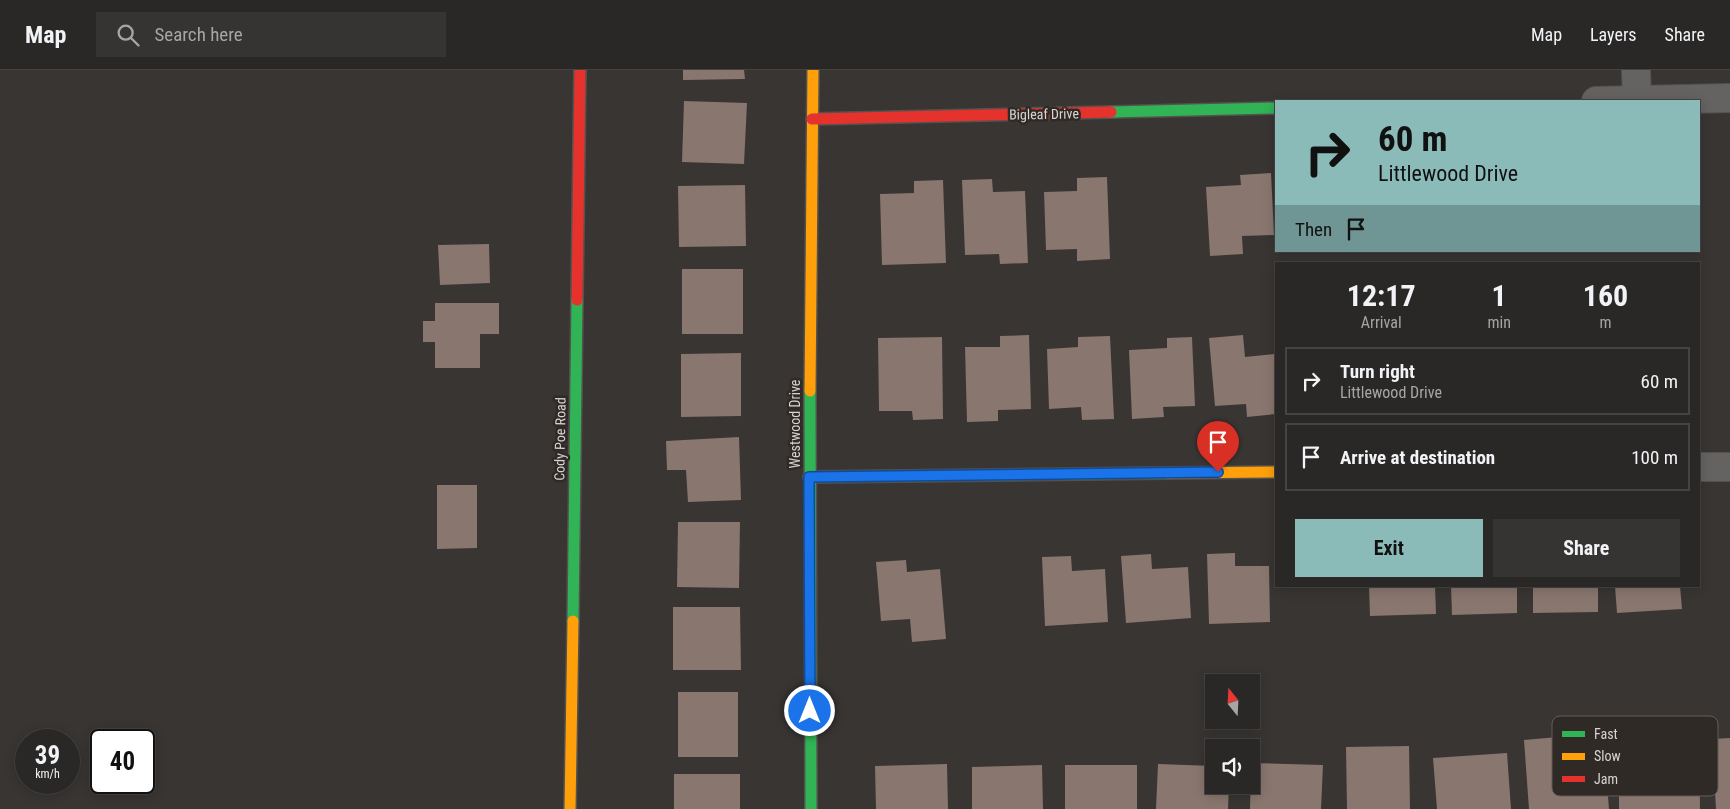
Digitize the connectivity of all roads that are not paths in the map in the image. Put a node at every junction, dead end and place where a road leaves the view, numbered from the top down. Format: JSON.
{"nodes":[{"id":1,"x":580,"y":70,"type":"edge"},
{"id":2,"x":813,"y":70,"type":"edge"},
{"id":3,"x":1636,"y":70,"type":"edge"},
{"id":4,"x":1730,"y":98,"type":"edge"},
{"id":5,"x":1637,"y":100,"type":"edge"},
{"id":6,"x":1275,"y":108,"type":"edge"},
{"id":7,"x":812,"y":119,"type":"junction"},
{"id":8,"x":1700,"y":467,"type":"edge"},
{"id":9,"x":1730,"y":467,"type":"edge"},
{"id":10,"x":1275,"y":472,"type":"edge"},
{"id":11,"x":809,"y":477,"type":"junction"},
{"id":12,"x":570,"y":809,"type":"edge"},
{"id":13,"x":811,"y":809,"type":"edge"}],
"edges":[{"from":1,"to":12,"type":"street","name":"Cody Poe Road"},
{"from":2,"to":7,"type":"street","name":"Westwood Drive"},
{"from":3,"to":5,"type":"street"},
{"from":4,"to":5,"type":"street"},
{"from":6,"to":7,"type":"street","name":"Bigleaf Drive"},
{"from":7,"to":11,"type":"street","name":"Westwood Drive"},
{"from":8,"to":9,"type":"street"},
{"from":10,"to":11,"type":"street"},
{"from":11,"to":13,"type":"street","name":"Westwood Drive"}]}
